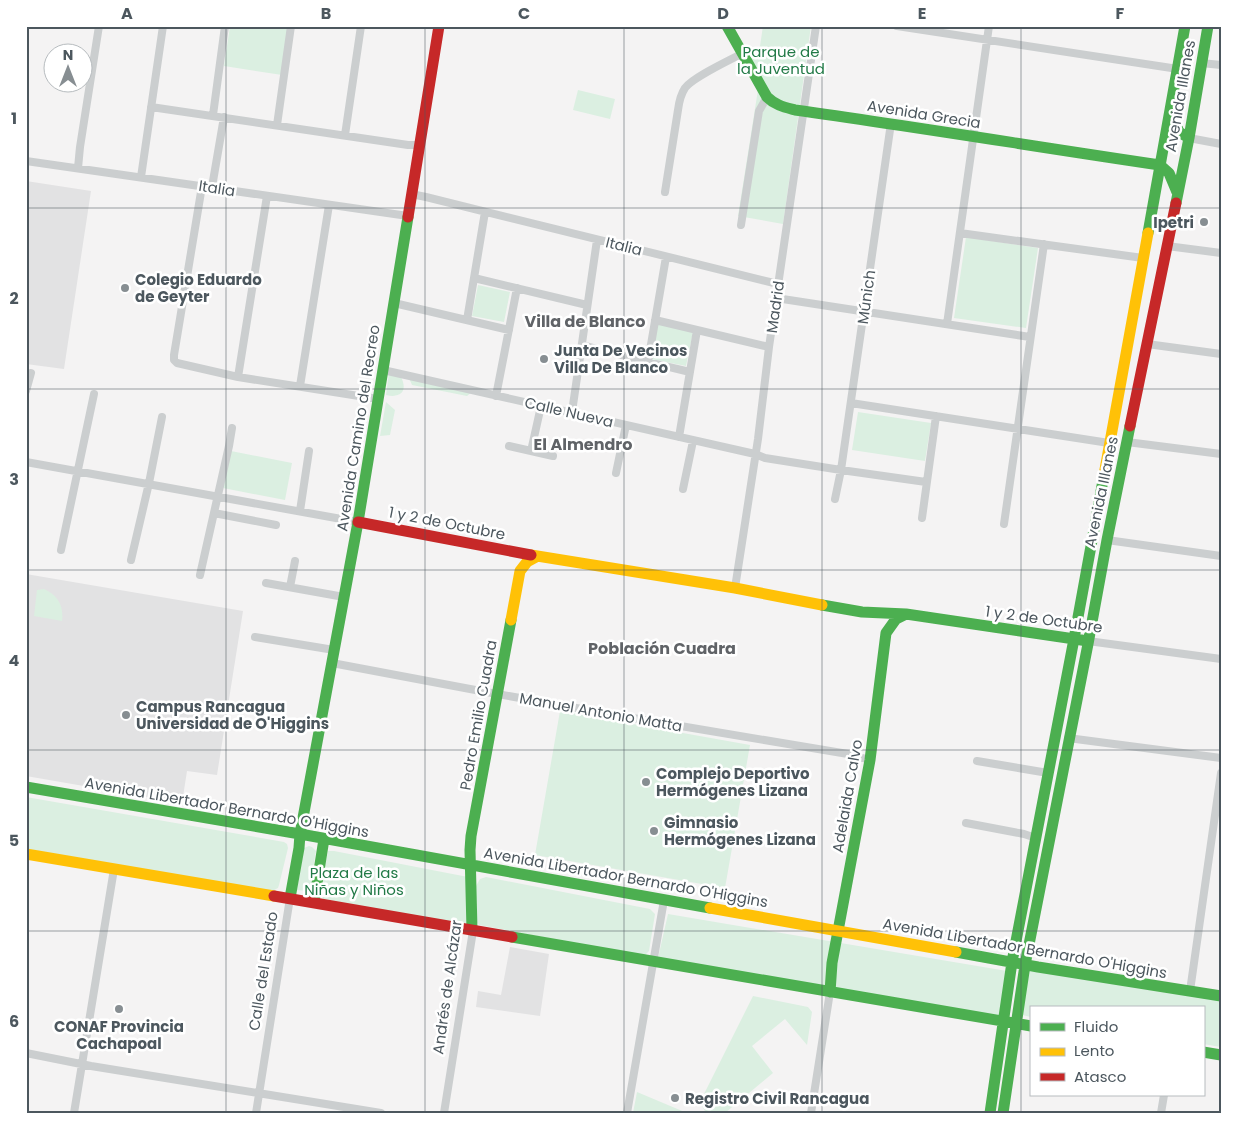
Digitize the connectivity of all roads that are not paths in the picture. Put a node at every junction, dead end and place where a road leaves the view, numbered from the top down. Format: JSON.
{"nodes":[{"id":1,"x":99,"y":26,"type":"edge"},
{"id":2,"x":163,"y":26,"type":"edge"},
{"id":3,"x":225,"y":26,"type":"edge"},
{"id":4,"x":291,"y":26,"type":"edge"},
{"id":5,"x":361,"y":26,"type":"edge"},
{"id":6,"x":440,"y":26,"type":"edge"},
{"id":7,"x":727,"y":26,"type":"edge"},
{"id":8,"x":816,"y":26,"type":"edge"},
{"id":9,"x":901,"y":26,"type":"edge"},
{"id":10,"x":989,"y":26,"type":"edge"},
{"id":11,"x":1185,"y":26,"type":"edge"},
{"id":12,"x":1208,"y":26,"type":"edge"},
{"id":13,"x":987,"y":39,"type":"junction"},
{"id":14,"x":743,"y":53,"type":"junction"},
{"id":15,"x":1201,"y":63,"type":"junction"},
{"id":16,"x":1221,"y":65,"type":"edge"},
{"id":17,"x":1178,"y":69,"type":"junction"},
{"id":18,"x":1199,"y":75,"type":"junction"},
{"id":19,"x":767,"y":97,"type":"junction"},
{"id":20,"x":150,"y":107,"type":"junction"},
{"id":21,"x":1170,"y":109,"type":"junction"},
{"id":22,"x":803,"y":111,"type":"junction"},
{"id":23,"x":212,"y":115,"type":"junction"},
{"id":24,"x":224,"y":117,"type":"junction"},
{"id":25,"x":891,"y":123,"type":"junction"},
{"id":26,"x":276,"y":125,"type":"junction"},
{"id":27,"x":345,"y":135,"type":"junction"},
{"id":28,"x":974,"y":137,"type":"junction"},
{"id":29,"x":1189,"y":138,"type":"junction"},
{"id":30,"x":1221,"y":144,"type":"edge"},
{"id":31,"x":420,"y":145,"type":"junction"},
{"id":32,"x":26,"y":161,"type":"edge"},
{"id":33,"x":1160,"y":166,"type":"junction"},
{"id":34,"x":78,"y":168,"type":"junction"},
{"id":35,"x":140,"y":177,"type":"junction"},
{"id":36,"x":202,"y":186,"type":"junction"},
{"id":37,"x":212,"y":187,"type":"junction"},
{"id":38,"x":665,"y":192,"type":"dead end"},
{"id":39,"x":412,"y":194,"type":"junction"},
{"id":40,"x":1178,"y":194,"type":"junction"},
{"id":41,"x":266,"y":196,"type":"junction"},
{"id":42,"x":328,"y":204,"type":"junction"},
{"id":43,"x":485,"y":212,"type":"junction"},
{"id":44,"x":408,"y":216,"type":"junction"},
{"id":45,"x":741,"y":225,"type":"dead end"},
{"id":46,"x":1149,"y":227,"type":"junction"},
{"id":47,"x":1171,"y":229,"type":"junction"},
{"id":48,"x":960,"y":233,"type":"junction"},
{"id":49,"x":597,"y":240,"type":"junction"},
{"id":50,"x":1044,"y":244,"type":"junction"},
{"id":51,"x":1167,"y":246,"type":"junction"},
{"id":52,"x":1221,"y":253,"type":"edge"},
{"id":53,"x":666,"y":256,"type":"junction"},
{"id":54,"x":1143,"y":258,"type":"junction"},
{"id":55,"x":474,"y":278,"type":"junction"},
{"id":56,"x":778,"y":284,"type":"junction"},
{"id":57,"x":517,"y":288,"type":"junction"},
{"id":58,"x":776,"y":298,"type":"junction"},
{"id":59,"x":394,"y":303,"type":"junction"},
{"id":60,"x":587,"y":305,"type":"junction"},
{"id":61,"x":864,"y":311,"type":"junction"},
{"id":62,"x":467,"y":320,"type":"junction"},
{"id":63,"x":655,"y":320,"type":"junction"},
{"id":64,"x":947,"y":324,"type":"junction"},
{"id":65,"x":509,"y":330,"type":"junction"},
{"id":66,"x":697,"y":330,"type":"junction"},
{"id":67,"x":1030,"y":337,"type":"junction"},
{"id":68,"x":1147,"y":344,"type":"junction"},
{"id":69,"x":582,"y":345,"type":"junction"},
{"id":70,"x":769,"y":347,"type":"junction"},
{"id":71,"x":1221,"y":354,"type":"edge"},
{"id":72,"x":648,"y":362,"type":"junction"},
{"id":73,"x":383,"y":370,"type":"junction"},
{"id":74,"x":690,"y":372,"type":"junction"},
{"id":75,"x":31,"y":373,"type":"dead end"},
{"id":76,"x":238,"y":377,"type":"junction"},
{"id":77,"x":300,"y":386,"type":"junction"},
{"id":78,"x":26,"y":391,"type":"edge"},
{"id":79,"x":94,"y":394,"type":"dead end"},
{"id":80,"x":496,"y":396,"type":"junction"},
{"id":81,"x":378,"y":398,"type":"junction"},
{"id":82,"x":851,"y":403,"type":"junction"},
{"id":83,"x":541,"y":406,"type":"junction"},
{"id":84,"x":572,"y":412,"type":"junction"},
{"id":85,"x":936,"y":416,"type":"junction"},
{"id":86,"x":162,"y":417,"type":"dead end"},
{"id":87,"x":626,"y":425,"type":"junction"},
{"id":88,"x":232,"y":428,"type":"dead end"},
{"id":89,"x":1017,"y":429,"type":"junction"},
{"id":90,"x":679,"y":437,"type":"junction"},
{"id":91,"x":693,"y":441,"type":"junction"},
{"id":92,"x":1127,"y":442,"type":"junction"},
{"id":93,"x":1109,"y":443,"type":"junction"},
{"id":94,"x":509,"y":446,"type":"dead end"},
{"id":95,"x":308,"y":451,"type":"dead end"},
{"id":96,"x":531,"y":451,"type":"junction"},
{"id":97,"x":755,"y":454,"type":"junction"},
{"id":98,"x":1221,"y":454,"type":"edge"},
{"id":99,"x":554,"y":456,"type":"dead end"},
{"id":100,"x":26,"y":462,"type":"edge"},
{"id":101,"x":841,"y":470,"type":"junction"},
{"id":102,"x":78,"y":471,"type":"junction"},
{"id":103,"x":616,"y":473,"type":"dead end"},
{"id":104,"x":926,"y":482,"type":"junction"},
{"id":105,"x":149,"y":483,"type":"junction"},
{"id":106,"x":683,"y":489,"type":"dead end"},
{"id":107,"x":218,"y":496,"type":"junction"},
{"id":108,"x":835,"y":499,"type":"dead end"},
{"id":109,"x":300,"y":511,"type":"junction"},
{"id":110,"x":214,"y":513,"type":"junction"},
{"id":111,"x":922,"y":518,"type":"dead end"},
{"id":112,"x":358,"y":522,"type":"junction"},
{"id":113,"x":1004,"y":524,"type":"dead end"},
{"id":114,"x":276,"y":525,"type":"dead end"},
{"id":115,"x":1106,"y":540,"type":"junction"},
{"id":116,"x":60,"y":550,"type":"dead end"},
{"id":117,"x":508,"y":550,"type":"junction"},
{"id":118,"x":538,"y":556,"type":"junction"},
{"id":119,"x":1221,"y":556,"type":"edge"},
{"id":120,"x":131,"y":560,"type":"dead end"},
{"id":121,"x":295,"y":561,"type":"dead end"},
{"id":122,"x":520,"y":571,"type":"junction"},
{"id":123,"x":200,"y":575,"type":"dead end"},
{"id":124,"x":266,"y":583,"type":"dead end"},
{"id":125,"x":290,"y":587,"type":"junction"},
{"id":126,"x":735,"y":588,"type":"junction"},
{"id":127,"x":344,"y":597,"type":"junction"},
{"id":128,"x":862,"y":612,"type":"junction"},
{"id":129,"x":906,"y":614,"type":"junction"},
{"id":130,"x":886,"y":633,"type":"junction"},
{"id":131,"x":255,"y":637,"type":"dead end"},
{"id":132,"x":1074,"y":639,"type":"junction"},
{"id":133,"x":1088,"y":641,"type":"junction"},
{"id":134,"x":334,"y":650,"type":"junction"},
{"id":135,"x":1221,"y":659,"type":"edge"},
{"id":136,"x":332,"y":663,"type":"junction"},
{"id":137,"x":497,"y":694,"type":"junction"},
{"id":138,"x":1068,"y":738,"type":"junction"},
{"id":139,"x":1221,"y":758,"type":"edge"},
{"id":140,"x":870,"y":760,"type":"junction"},
{"id":141,"x":977,"y":761,"type":"dead end"},
{"id":142,"x":1048,"y":773,"type":"junction"},
{"id":143,"x":1221,"y":773,"type":"edge"},
{"id":144,"x":26,"y":787,"type":"edge"},
{"id":145,"x":966,"y":823,"type":"dead end"},
{"id":146,"x":300,"y":834,"type":"junction"},
{"id":147,"x":1036,"y":838,"type":"junction"},
{"id":148,"x":324,"y":839,"type":"junction"},
{"id":149,"x":26,"y":854,"type":"edge"},
{"id":150,"x":471,"y":865,"type":"junction"},
{"id":151,"x":114,"y":869,"type":"junction"},
{"id":152,"x":290,"y":898,"type":"junction"},
{"id":153,"x":664,"y":900,"type":"junction"},
{"id":154,"x":314,"y":902,"type":"junction"},
{"id":155,"x":472,"y":930,"type":"junction"},
{"id":156,"x":839,"y":930,"type":"junction"},
{"id":157,"x":652,"y":961,"type":"junction"},
{"id":158,"x":1012,"y":962,"type":"junction"},
{"id":159,"x":1025,"y":964,"type":"junction"},
{"id":160,"x":830,"y":992,"type":"junction"},
{"id":161,"x":1190,"y":992,"type":"junction"},
{"id":162,"x":1221,"y":996,"type":"edge"},
{"id":163,"x":1004,"y":1021,"type":"junction"},
{"id":164,"x":1016,"y":1023,"type":"junction"},
{"id":165,"x":1030,"y":1026,"type":"edge"},
{"id":166,"x":1204,"y":1052,"type":"edge"},
{"id":167,"x":26,"y":1053,"type":"edge"},
{"id":168,"x":1221,"y":1055,"type":"edge"},
{"id":169,"x":82,"y":1064,"type":"junction"},
{"id":170,"x":259,"y":1092,"type":"junction"},
{"id":171,"x":1164,"y":1096,"type":"edge"},
{"id":172,"x":74,"y":1113,"type":"edge"},
{"id":173,"x":256,"y":1113,"type":"edge"},
{"id":174,"x":381,"y":1113,"type":"edge"},
{"id":175,"x":444,"y":1113,"type":"edge"},
{"id":176,"x":627,"y":1113,"type":"edge"},
{"id":177,"x":811,"y":1113,"type":"edge"},
{"id":178,"x":990,"y":1113,"type":"edge"},
{"id":179,"x":1003,"y":1113,"type":"edge"},
{"id":180,"x":1161,"y":1113,"type":"edge"}],
"edges":[{"from":1,"to":34,"type":"street"},
{"from":2,"to":20,"type":"street"},
{"from":3,"to":23,"type":"street"},
{"from":4,"to":26,"type":"street"},
{"from":5,"to":27,"type":"street"},
{"from":6,"to":31,"type":"main road","name":"Avenida Camino del Recreo"},
{"from":7,"to":14,"type":"main road"},
{"from":8,"to":22,"type":"street","name":"Madrid"},
{"from":9,"to":13,"type":"street"},
{"from":10,"to":13,"type":"street"},
{"from":11,"to":17,"type":"main road","name":"Avenida Illanes"},
{"from":12,"to":15,"type":"main road","name":"Avenida Illanes"},
{"from":13,"to":17,"type":"street"},
{"from":13,"to":28,"type":"street"},
{"from":14,"to":19,"type":"main road"},
{"from":14,"to":38,"type":"street"},
{"from":15,"to":16,"type":"street"},
{"from":15,"to":18,"type":"main road","name":"Avenida Illanes"},
{"from":17,"to":18,"type":"main road"},
{"from":17,"to":21,"type":"main road","name":"Avenida Illanes"},
{"from":18,"to":29,"type":"main road","name":"Avenida Illanes"},
{"from":19,"to":22,"type":"main road","name":"Avenida Grecia"},
{"from":19,"to":45,"type":"street"},
{"from":20,"to":23,"type":"street"},
{"from":20,"to":35,"type":"street"},
{"from":21,"to":29,"type":"main road"},
{"from":21,"to":33,"type":"main road","name":"Avenida Illanes"},
{"from":22,"to":25,"type":"main road","name":"Avenida Grecia"},
{"from":22,"to":56,"type":"street","name":"Madrid"},
{"from":23,"to":24,"type":"street"},
{"from":24,"to":26,"type":"street"},
{"from":24,"to":37,"type":"street"},
{"from":25,"to":28,"type":"main road","name":"Avenida Grecia"},
{"from":25,"to":61,"type":"street","name":"Múnich"},
{"from":26,"to":27,"type":"street"},
{"from":27,"to":31,"type":"street"},
{"from":28,"to":33,"type":"main road","name":"Avenida Grecia"},
{"from":28,"to":48,"type":"street"},
{"from":29,"to":30,"type":"street"},
{"from":29,"to":40,"type":"main road","name":"Avenida Illanes"},
{"from":31,"to":39,"type":"main road","name":"Avenida Camino del Recreo"},
{"from":32,"to":34,"type":"street","name":"Italia"},
{"from":33,"to":40,"type":"main road"},
{"from":33,"to":46,"type":"main road","name":"Avenida Illanes"},
{"from":34,"to":35,"type":"street","name":"Italia"},
{"from":35,"to":36,"type":"street","name":"Italia"},
{"from":36,"to":37,"type":"street","name":"Italia"},
{"from":36,"to":76,"type":"street"},
{"from":37,"to":41,"type":"street","name":"Italia"},
{"from":39,"to":43,"type":"street","name":"Italia"},
{"from":39,"to":44,"type":"main road","name":"Avenida Camino del Recreo"},
{"from":40,"to":47,"type":"main road","name":"Avenida Illanes"},
{"from":41,"to":42,"type":"street","name":"Italia"},
{"from":41,"to":76,"type":"street"},
{"from":42,"to":44,"type":"street","name":"Italia"},
{"from":42,"to":77,"type":"street"},
{"from":43,"to":49,"type":"street","name":"Italia"},
{"from":43,"to":55,"type":"street"},
{"from":44,"to":59,"type":"main road","name":"Avenida Camino del Recreo"},
{"from":46,"to":47,"type":"main road"},
{"from":46,"to":54,"type":"main road","name":"Avenida Illanes"},
{"from":47,"to":51,"type":"main road","name":"Avenida Illanes"},
{"from":48,"to":50,"type":"street"},
{"from":48,"to":64,"type":"street"},
{"from":49,"to":53,"type":"street","name":"Italia"},
{"from":49,"to":60,"type":"street"},
{"from":50,"to":54,"type":"street"},
{"from":50,"to":67,"type":"street"},
{"from":51,"to":52,"type":"street"},
{"from":51,"to":68,"type":"main road","name":"Avenida Illanes"},
{"from":53,"to":56,"type":"street","name":"Italia"},
{"from":53,"to":63,"type":"street"},
{"from":54,"to":93,"type":"main road","name":"Avenida Illanes"},
{"from":55,"to":57,"type":"street"},
{"from":55,"to":62,"type":"street"},
{"from":56,"to":58,"type":"street","name":"Madrid"},
{"from":57,"to":60,"type":"street"},
{"from":57,"to":65,"type":"street"},
{"from":58,"to":61,"type":"street"},
{"from":58,"to":70,"type":"street","name":"Madrid"},
{"from":59,"to":62,"type":"street"},
{"from":59,"to":73,"type":"main road","name":"Avenida Camino del Recreo"},
{"from":60,"to":69,"type":"street"},
{"from":61,"to":64,"type":"street"},
{"from":61,"to":82,"type":"street","name":"Múnich"},
{"from":62,"to":65,"type":"street"},
{"from":63,"to":66,"type":"street"},
{"from":63,"to":72,"type":"street"},
{"from":64,"to":67,"type":"street"},
{"from":65,"to":80,"type":"street"},
{"from":66,"to":70,"type":"street"},
{"from":66,"to":74,"type":"street"},
{"from":67,"to":89,"type":"street"},
{"from":68,"to":71,"type":"street"},
{"from":68,"to":92,"type":"main road","name":"Avenida Illanes"},
{"from":69,"to":72,"type":"street"},
{"from":69,"to":84,"type":"street"},
{"from":70,"to":97,"type":"street","name":"Madrid"},
{"from":72,"to":74,"type":"street"},
{"from":73,"to":80,"type":"street","name":"Calle Nueva"},
{"from":73,"to":81,"type":"main road","name":"Avenida Camino del Recreo"},
{"from":74,"to":90,"type":"street"},
{"from":75,"to":78,"type":"street"},
{"from":76,"to":77,"type":"street"},
{"from":77,"to":81,"type":"street"},
{"from":79,"to":102,"type":"street"},
{"from":80,"to":83,"type":"street","name":"Calle Nueva"},
{"from":81,"to":112,"type":"main road","name":"Avenida Camino del Recreo"},
{"from":82,"to":85,"type":"street"},
{"from":82,"to":101,"type":"street","name":"Múnich"},
{"from":83,"to":84,"type":"street","name":"Calle Nueva"},
{"from":83,"to":96,"type":"street"},
{"from":84,"to":87,"type":"street","name":"Calle Nueva"},
{"from":85,"to":89,"type":"street"},
{"from":85,"to":104,"type":"street"},
{"from":86,"to":105,"type":"street"},
{"from":87,"to":90,"type":"street","name":"Calle Nueva"},
{"from":87,"to":103,"type":"street"},
{"from":88,"to":107,"type":"street"},
{"from":89,"to":93,"type":"street"},
{"from":89,"to":113,"type":"street"},
{"from":90,"to":91,"type":"street","name":"Calle Nueva"},
{"from":91,"to":97,"type":"street","name":"Calle Nueva"},
{"from":91,"to":106,"type":"street"},
{"from":92,"to":98,"type":"street"},
{"from":92,"to":115,"type":"main road","name":"Avenida Illanes"},
{"from":93,"to":132,"type":"main road","name":"Avenida Illanes"},
{"from":94,"to":96,"type":"street"},
{"from":95,"to":109,"type":"street"},
{"from":96,"to":99,"type":"street"},
{"from":97,"to":101,"type":"street","name":"Calle Nueva"},
{"from":97,"to":126,"type":"street","name":"Madrid"},
{"from":100,"to":102,"type":"street","name":"1 y 2 de Octubre"},
{"from":101,"to":104,"type":"street","name":"Calle Nueva"},
{"from":101,"to":108,"type":"street","name":"Múnich"},
{"from":102,"to":105,"type":"street","name":"1 y 2 de Octubre"},
{"from":102,"to":116,"type":"street"},
{"from":104,"to":111,"type":"street"},
{"from":105,"to":107,"type":"street","name":"1 y 2 de Octubre"},
{"from":105,"to":120,"type":"street"},
{"from":107,"to":109,"type":"street","name":"1 y 2 de Octubre"},
{"from":107,"to":110,"type":"street"},
{"from":109,"to":112,"type":"street","name":"1 y 2 de Octubre"},
{"from":110,"to":114,"type":"street"},
{"from":110,"to":123,"type":"street"},
{"from":112,"to":117,"type":"main road","name":"1 y 2 de Octubre"},
{"from":112,"to":127,"type":"main road","name":"Avenida Camino del Recreo"},
{"from":115,"to":119,"type":"street"},
{"from":115,"to":133,"type":"main road","name":"Avenida Illanes"},
{"from":117,"to":118,"type":"main road","name":"1 y 2 de Octubre"},
{"from":117,"to":122,"type":"main road"},
{"from":118,"to":122,"type":"main road"},
{"from":118,"to":126,"type":"main road","name":"1 y 2 de Octubre"},
{"from":121,"to":125,"type":"street"},
{"from":122,"to":137,"type":"main road","name":"Pedro Emilio Cuadra"},
{"from":124,"to":125,"type":"street"},
{"from":125,"to":127,"type":"street"},
{"from":126,"to":128,"type":"main road","name":"1 y 2 de Octubre"},
{"from":127,"to":134,"type":"main road","name":"Avenida Camino del Recreo"},
{"from":128,"to":129,"type":"main road","name":"1 y 2 de Octubre"},
{"from":128,"to":130,"type":"main road","name":"1 y 2 de Octubre"},
{"from":129,"to":130,"type":"main road"},
{"from":129,"to":132,"type":"main road","name":"1 y 2 de Octubre"},
{"from":130,"to":140,"type":"main road","name":"Adelaida Calvo"},
{"from":131,"to":134,"type":"street"},
{"from":132,"to":133,"type":"main road","name":"1 y 2 de Octubre"},
{"from":132,"to":142,"type":"main road","name":"Avenida Illanes"},
{"from":133,"to":135,"type":"street","name":"1 y 2 de Octubre"},
{"from":133,"to":138,"type":"main road","name":"Avenida Illanes"},
{"from":134,"to":136,"type":"main road","name":"Avenida Camino del Recreo"},
{"from":136,"to":137,"type":"street","name":"Manuel Antonio Matta"},
{"from":136,"to":146,"type":"main road","name":"Avenida Camino del Recreo"},
{"from":137,"to":140,"type":"street","name":"Manuel Antonio Matta"},
{"from":137,"to":150,"type":"main road","name":"Pedro Emilio Cuadra"},
{"from":138,"to":139,"type":"street"},
{"from":138,"to":159,"type":"main road","name":"Avenida Illanes"},
{"from":140,"to":156,"type":"main road","name":"Adelaida Calvo"},
{"from":141,"to":142,"type":"street"},
{"from":142,"to":147,"type":"main road","name":"Avenida Illanes"},
{"from":143,"to":161,"type":"street"},
{"from":144,"to":146,"type":"main road","name":"Avenida Libertador Bernardo O'Higgins"},
{"from":145,"to":147,"type":"street"},
{"from":146,"to":148,"type":"main road","name":"Avenida Libertador Bernardo O'Higgins"},
{"from":146,"to":152,"type":"main road","name":"Calle del Estado"},
{"from":147,"to":158,"type":"main road","name":"Avenida Illanes"},
{"from":148,"to":150,"type":"main road","name":"Avenida Libertador Bernardo O'Higgins"},
{"from":148,"to":154,"type":"main road"},
{"from":149,"to":151,"type":"main road"},
{"from":150,"to":153,"type":"main road","name":"Avenida Libertador Bernardo O'Higgins"},
{"from":150,"to":155,"type":"main road","name":"Andrés de Alcázar"},
{"from":151,"to":152,"type":"main road"},
{"from":151,"to":169,"type":"street"},
{"from":152,"to":154,"type":"main road"},
{"from":152,"to":170,"type":"street","name":"Calle del Estado"},
{"from":153,"to":156,"type":"main road","name":"Avenida Libertador Bernardo O'Higgins"},
{"from":153,"to":157,"type":"street"},
{"from":154,"to":155,"type":"main road"},
{"from":155,"to":157,"type":"main road"},
{"from":155,"to":175,"type":"street","name":"Andrés de Alcázar"},
{"from":156,"to":158,"type":"main road","name":"Avenida Libertador Bernardo O'Higgins"},
{"from":156,"to":160,"type":"main road","name":"Adelaida Calvo"},
{"from":157,"to":160,"type":"main road"},
{"from":157,"to":176,"type":"street"},
{"from":158,"to":159,"type":"main road","name":"Avenida Libertador Bernardo O'Higgins"},
{"from":158,"to":163,"type":"main road","name":"Avenida Illanes"},
{"from":159,"to":161,"type":"main road","name":"Avenida Libertador Bernardo O'Higgins"},
{"from":159,"to":164,"type":"main road","name":"Avenida Illanes"},
{"from":160,"to":163,"type":"main road"},
{"from":160,"to":177,"type":"street"},
{"from":161,"to":162,"type":"main road","name":"Avenida Libertador Bernardo O'Higgins"},
{"from":163,"to":164,"type":"main road"},
{"from":163,"to":178,"type":"main road","name":"Avenida Illanes"},
{"from":164,"to":165,"type":"main road"},
{"from":164,"to":179,"type":"main road","name":"Avenida Illanes"},
{"from":166,"to":168,"type":"main road"},
{"from":167,"to":169,"type":"street"},
{"from":169,"to":170,"type":"street"},
{"from":169,"to":172,"type":"street"},
{"from":170,"to":173,"type":"street","name":"Calle del Estado"},
{"from":170,"to":174,"type":"street"},
{"from":171,"to":180,"type":"street"}]}
